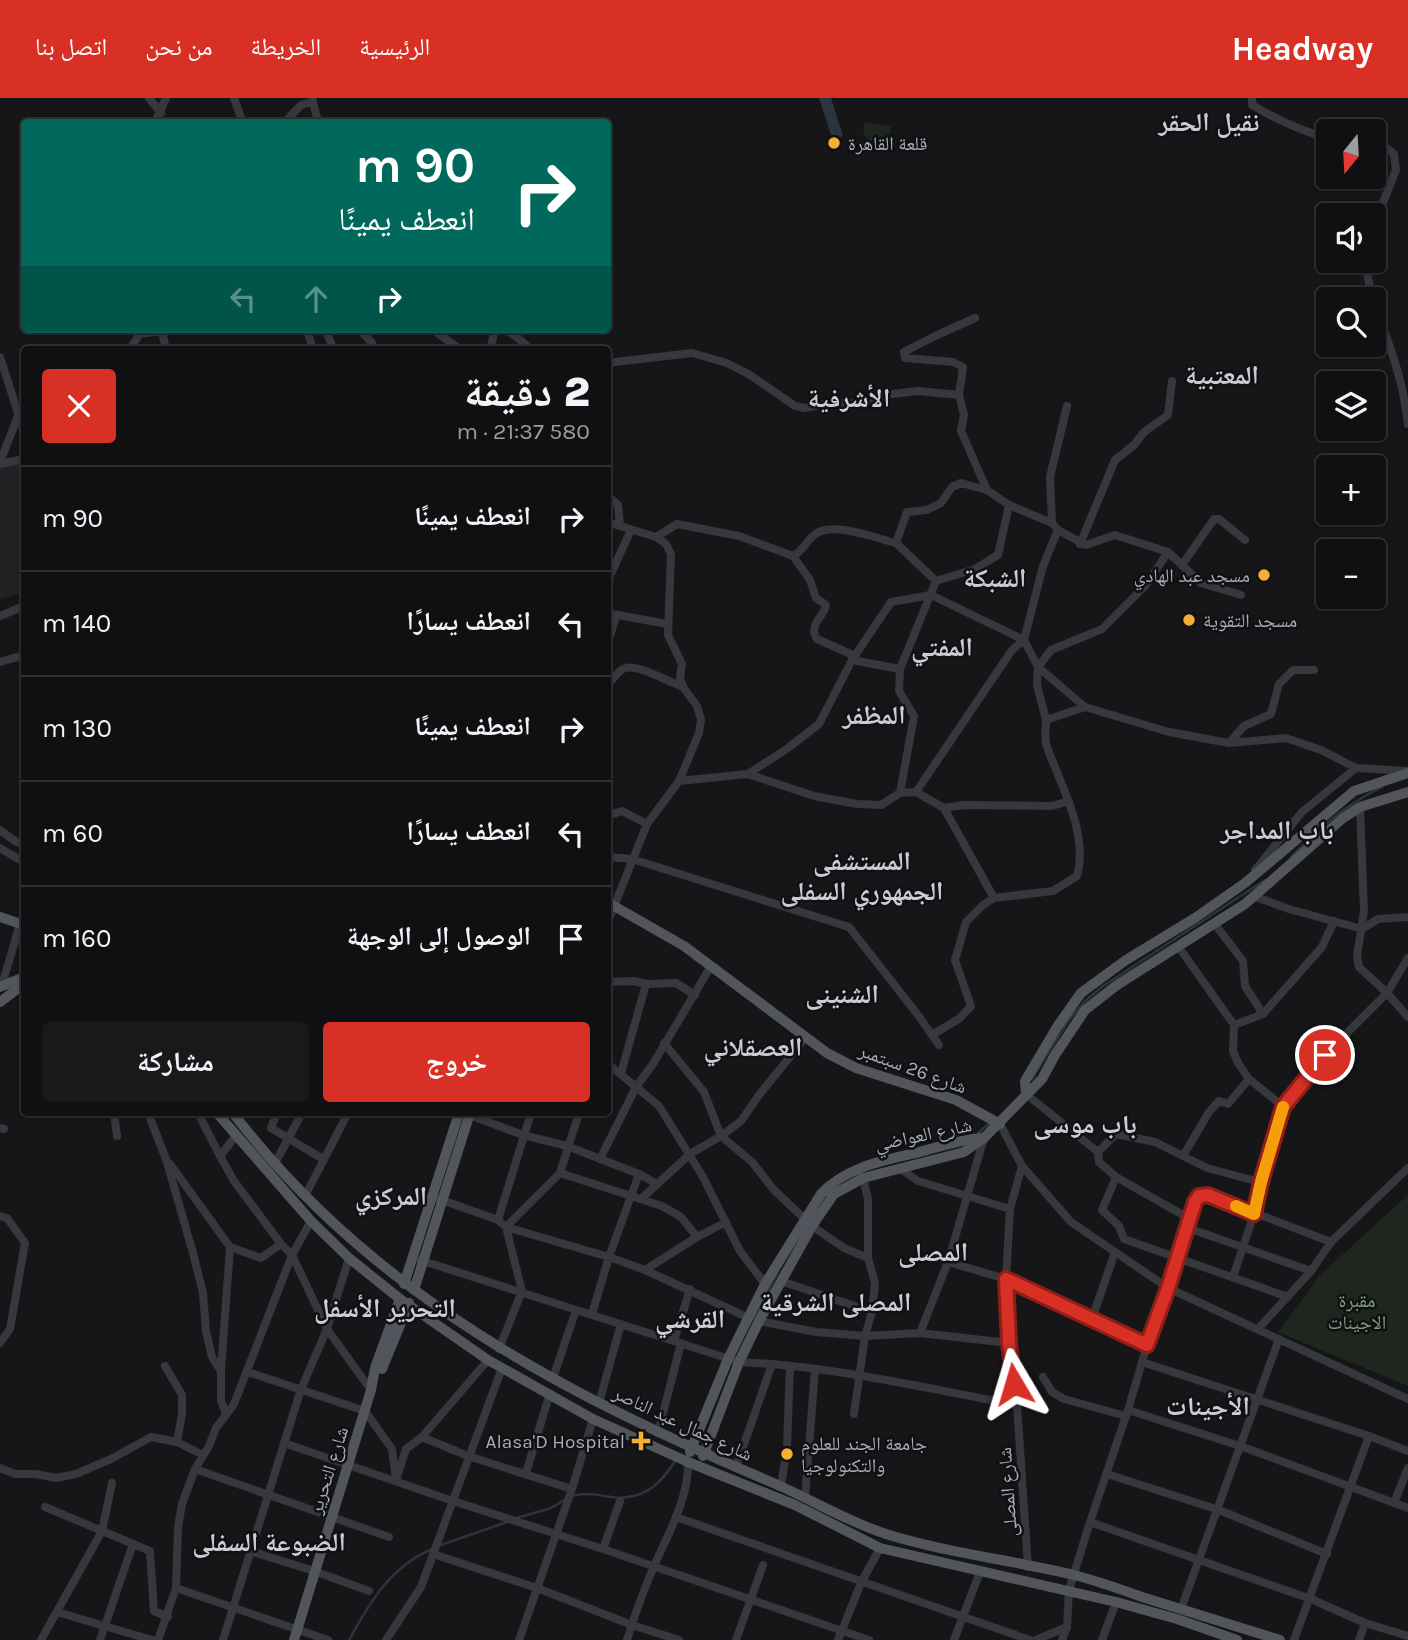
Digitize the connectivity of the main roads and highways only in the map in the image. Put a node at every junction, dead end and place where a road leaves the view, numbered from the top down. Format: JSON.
{"nodes":[{"id":1,"x":1408,"y":772,"type":"edge"},
{"id":2,"x":1408,"y":792,"type":"edge"},
{"id":3,"x":1245,"y":883,"type":"junction"},
{"id":4,"x":1253,"y":896,"type":"junction"},
{"id":5,"x":611,"y":905,"type":"edge"},
{"id":6,"x":0,"y":917,"type":"edge"},
{"id":7,"x":21,"y":925,"type":"edge"},
{"id":8,"x":21,"y":978,"type":"edge"},
{"id":9,"x":1,"y":986,"type":"edge"},
{"id":10,"x":21,"y":988,"type":"edge"},
{"id":11,"x":0,"y":1002,"type":"edge"},
{"id":12,"x":1027,"y":1094,"type":"junction"},
{"id":13,"x":219,"y":1116,"type":"edge"},
{"id":14,"x":235,"y":1116,"type":"edge"},
{"id":15,"x":464,"y":1116,"type":"edge"},
{"id":16,"x":1000,"y":1124,"type":"junction"},
{"id":17,"x":984,"y":1138,"type":"junction"},
{"id":18,"x":438,"y":1198,"type":"junction"},
{"id":19,"x":808,"y":1222,"type":"junction"},
{"id":20,"x":409,"y":1287,"type":"junction"},
{"id":21,"x":404,"y":1301,"type":"junction"},
{"id":22,"x":754,"y":1320,"type":"junction"},
{"id":23,"x":734,"y":1361,"type":"junction"},
{"id":24,"x":691,"y":1447,"type":"junction"},
{"id":25,"x":704,"y":1453,"type":"junction"},
{"id":26,"x":691,"y":1467,"type":"junction"},
{"id":27,"x":296,"y":1635,"type":"edge"},
{"id":28,"x":1237,"y":1640,"type":"edge"},
{"id":29,"x":1280,"y":1640,"type":"edge"}],
"edges":[{"from":1,"to":3,"type":"main road"},
{"from":2,"to":4,"type":"main road"},
{"from":3,"to":4,"type":"main road"},
{"from":3,"to":12,"type":"main road"},
{"from":4,"to":12,"type":"main road"},
{"from":5,"to":16,"type":"main road","name":"شارع 26 سبتمبر"},
{"from":6,"to":7,"type":"main road"},
{"from":8,"to":9,"type":"main road"},
{"from":10,"to":11,"type":"main road"},
{"from":12,"to":16,"type":"main road"},
{"from":13,"to":21,"type":"main road","name":"شارع جمال عبد الناصر"},
{"from":14,"to":20,"type":"main road","name":"شارع جمال عبد الناصر"},
{"from":15,"to":18,"type":"main road"},
{"from":16,"to":17,"type":"main road"},
{"from":17,"to":19,"type":"main road","name":"شارع العواضي"},
{"from":17,"to":19,"type":"main road","name":"شارع العواضي"},
{"from":18,"to":20,"type":"main road"},
{"from":18,"to":20,"type":"main road"},
{"from":19,"to":22,"type":"main road","name":"شارع العواضي"},
{"from":19,"to":22,"type":"main road","name":"شارع العواضي"},
{"from":20,"to":24,"type":"main road","name":"شارع جمال عبد الناصر"},
{"from":21,"to":26,"type":"main road","name":"شارع جمال عبد الناصر"},
{"from":21,"to":27,"type":"main road","name":"شارع التحرير"},
{"from":22,"to":23,"type":"main road","name":"شارع العواضي"},
{"from":23,"to":24,"type":"main road","name":"شارع العواضي"},
{"from":23,"to":25,"type":"main road","name":"شارع العواضي"},
{"from":24,"to":25,"type":"main road","name":"شارع جمال عبد الناصر"},
{"from":24,"to":26,"type":"main road","name":"شارع العواضي"},
{"from":25,"to":26,"type":"main road","name":"شارع العواضي"},
{"from":25,"to":29,"type":"main road","name":"شارع جمال عبد الناصر"},
{"from":26,"to":28,"type":"main road","name":"شارع جمال عبد الناصر"}]}
